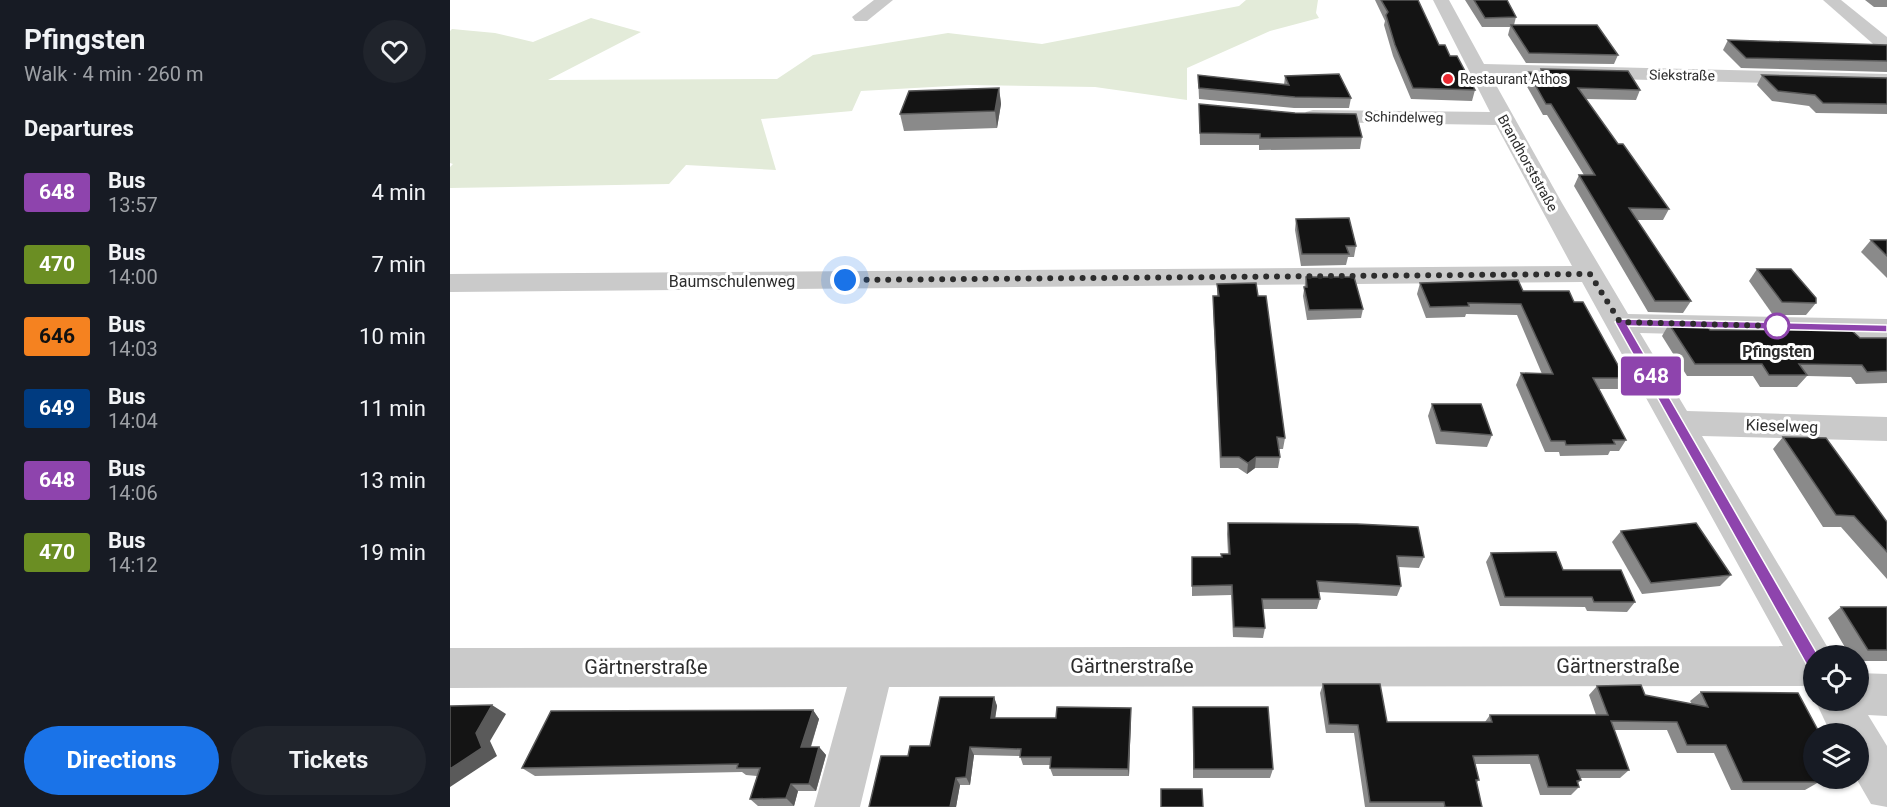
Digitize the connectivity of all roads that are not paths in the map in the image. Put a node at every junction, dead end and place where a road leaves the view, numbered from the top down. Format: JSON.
{"nodes":[{"id":1,"x":885,"y":0,"type":"edge"},
{"id":2,"x":1441,"y":0,"type":"edge"},
{"id":3,"x":1831,"y":0,"type":"edge"},
{"id":4,"x":861,"y":17,"type":"dead end"},
{"id":5,"x":1887,"y":46,"type":"edge"},
{"id":6,"x":1478,"y":70,"type":"junction"},
{"id":7,"x":1887,"y":80,"type":"edge"},
{"id":8,"x":1294,"y":116,"type":"edge"},
{"id":9,"x":1503,"y":119,"type":"junction"},
{"id":10,"x":1590,"y":274,"type":"junction"},
{"id":11,"x":450,"y":283,"type":"edge"},
{"id":12,"x":1620,"y":322,"type":"junction"},
{"id":13,"x":1887,"y":329,"type":"edge"},
{"id":14,"x":1677,"y":423,"type":"junction"},
{"id":15,"x":1887,"y":429,"type":"edge"},
{"id":16,"x":1803,"y":645,"type":"edge"},
{"id":17,"x":1803,"y":664,"type":"edge"},
{"id":18,"x":873,"y":666,"type":"junction"},
{"id":19,"x":450,"y":668,"type":"edge"},
{"id":20,"x":1869,"y":694,"type":"edge"},
{"id":21,"x":1887,"y":695,"type":"edge"},
{"id":22,"x":1869,"y":758,"type":"edge"},
{"id":23,"x":1887,"y":788,"type":"edge"},
{"id":24,"x":837,"y":807,"type":"edge"}],
"edges":[{"from":1,"to":4,"type":"street"},
{"from":2,"to":6,"type":"street","name":"Brandhorststraße"},
{"from":3,"to":5,"type":"street"},
{"from":6,"to":7,"type":"street","name":"Siekstraße"},
{"from":6,"to":9,"type":"street","name":"Brandhorststraße"},
{"from":8,"to":9,"type":"street","name":"Schindelweg"},
{"from":9,"to":10,"type":"street","name":"Brandhorststraße"},
{"from":10,"to":11,"type":"street","name":"Baumschulenweg"},
{"from":10,"to":12,"type":"street","name":"Brandhorststraße"},
{"from":12,"to":13,"type":"street"},
{"from":12,"to":14,"type":"street","name":"Brandhorststraße"},
{"from":14,"to":15,"type":"street","name":"Kieselweg"},
{"from":14,"to":16,"type":"street","name":"Brandhorststraße"},
{"from":17,"to":18,"type":"street","name":"Gärtnerstraße"},
{"from":18,"to":19,"type":"street","name":"Gärtnerstraße"},
{"from":18,"to":24,"type":"street"},
{"from":20,"to":21,"type":"street"},
{"from":22,"to":23,"type":"street"}]}
